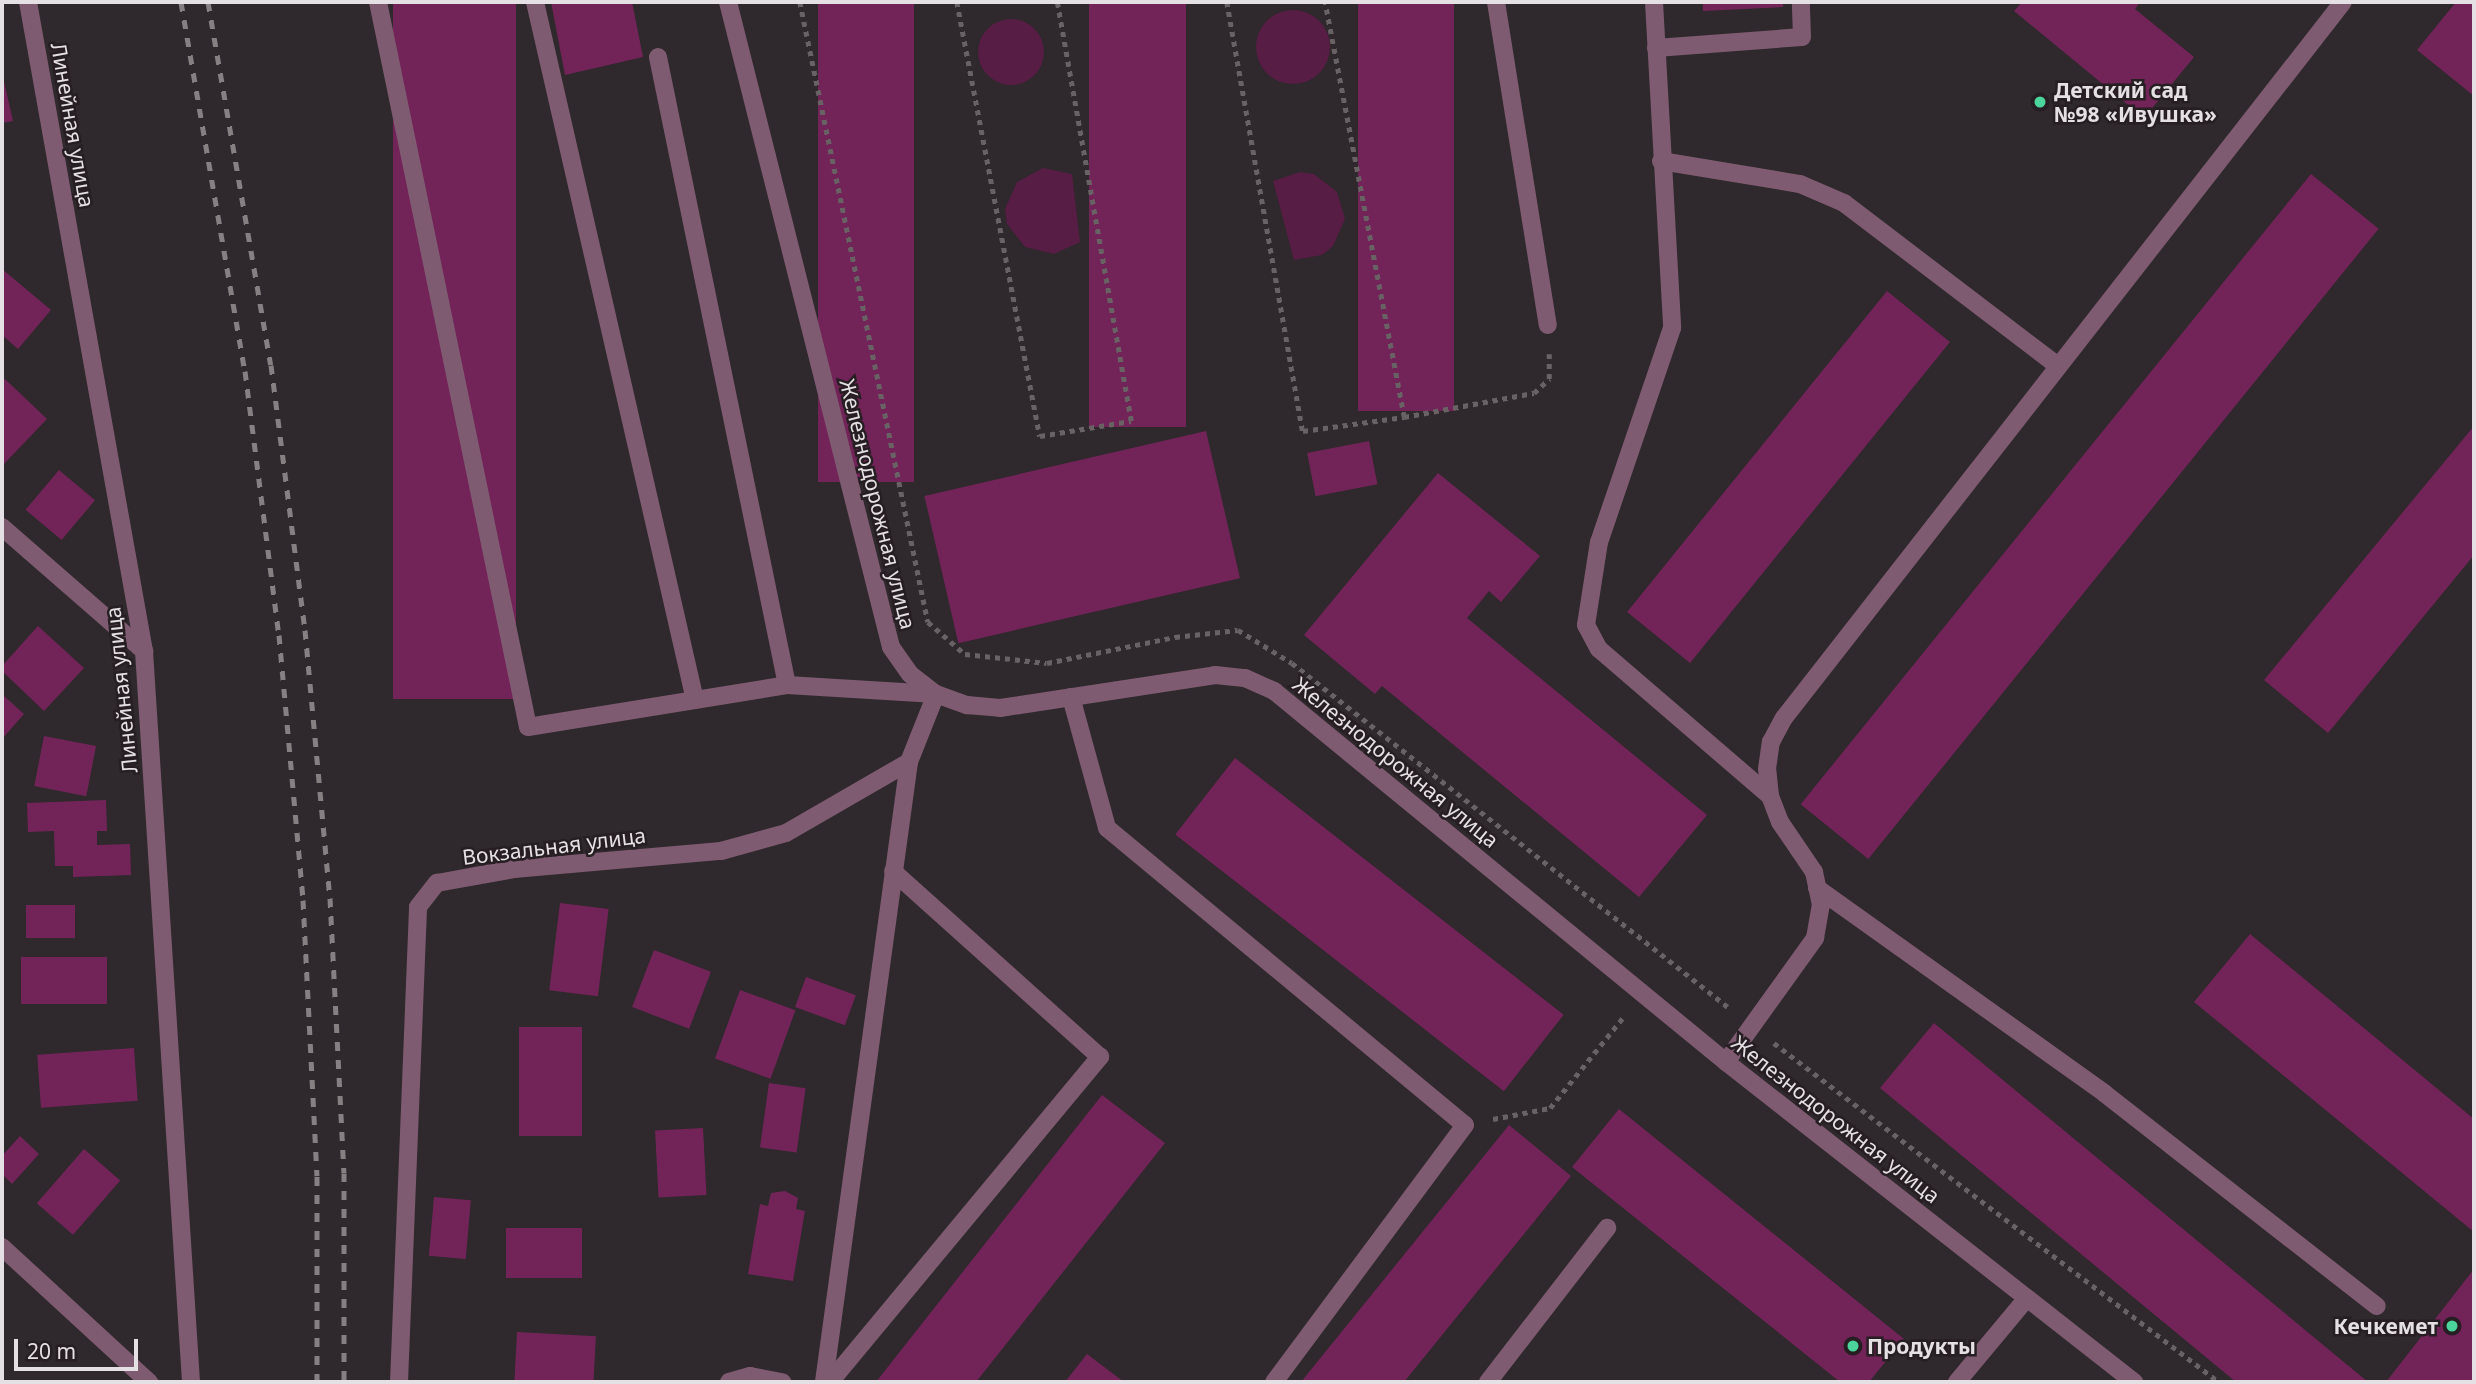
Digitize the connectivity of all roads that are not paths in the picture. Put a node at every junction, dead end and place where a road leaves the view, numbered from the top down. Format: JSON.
{"nodes":[{"id":1,"x":28,"y":2,"type":"edge"},
{"id":2,"x":378,"y":2,"type":"edge"},
{"id":3,"x":535,"y":2,"type":"edge"},
{"id":4,"x":728,"y":2,"type":"edge"},
{"id":5,"x":1496,"y":2,"type":"edge"},
{"id":6,"x":1654,"y":2,"type":"edge"},
{"id":7,"x":1801,"y":2,"type":"edge"},
{"id":8,"x":2343,"y":2,"type":"edge"},
{"id":9,"x":1656,"y":48,"type":"junction"},
{"id":10,"x":658,"y":57,"type":"dead end"},
{"id":11,"x":1661,"y":161,"type":"junction"},
{"id":12,"x":1548,"y":325,"type":"road end"},
{"id":13,"x":2058,"y":366,"type":"junction"},
{"id":14,"x":2,"y":527,"type":"edge"},
{"id":15,"x":144,"y":651,"type":"junction"},
{"id":16,"x":787,"y":685,"type":"junction"},
{"id":17,"x":936,"y":694,"type":"junction"},
{"id":18,"x":1071,"y":697,"type":"junction"},
{"id":19,"x":695,"y":700,"type":"junction"},
{"id":20,"x":909,"y":762,"type":"junction"},
{"id":21,"x":1769,"y":796,"type":"junction"},
{"id":22,"x":893,"y":871,"type":"junction"},
{"id":23,"x":1817,"y":888,"type":"junction"},
{"id":24,"x":1726,"y":1062,"type":"junction"},
{"id":25,"x":1607,"y":1228,"type":"dead end"},
{"id":26,"x":2,"y":1247,"type":"edge"},
{"id":27,"x":2027,"y":1298,"type":"junction"},
{"id":28,"x":2377,"y":1307,"type":"dead end"},
{"id":29,"x":149,"y":1382,"type":"edge"},
{"id":30,"x":191,"y":1382,"type":"edge"},
{"id":31,"x":399,"y":1382,"type":"edge"},
{"id":32,"x":729,"y":1382,"type":"edge"},
{"id":33,"x":782,"y":1382,"type":"edge"},
{"id":34,"x":824,"y":1382,"type":"edge"},
{"id":35,"x":830,"y":1382,"type":"edge"},
{"id":36,"x":1273,"y":1382,"type":"edge"},
{"id":37,"x":1488,"y":1382,"type":"edge"},
{"id":38,"x":1957,"y":1382,"type":"edge"},
{"id":39,"x":2134,"y":1382,"type":"edge"}],
"edges":[{"from":1,"to":15,"type":"street","name":"Линейная улица"},
{"from":2,"to":19,"type":"street"},
{"from":3,"to":19,"type":"street"},
{"from":4,"to":17,"type":"street","name":"Железнодорожная улица"},
{"from":5,"to":12,"type":"street"},
{"from":6,"to":9,"type":"street"},
{"from":7,"to":9,"type":"street"},
{"from":8,"to":13,"type":"street"},
{"from":9,"to":11,"type":"street"},
{"from":10,"to":16,"type":"street"},
{"from":11,"to":13,"type":"street"},
{"from":11,"to":21,"type":"street"},
{"from":13,"to":21,"type":"street"},
{"from":14,"to":15,"type":"street"},
{"from":15,"to":30,"type":"street","name":"Линейная улица"},
{"from":16,"to":17,"type":"street"},
{"from":16,"to":19,"type":"street"},
{"from":17,"to":18,"type":"street","name":"Железнодорожная улица"},
{"from":17,"to":20,"type":"street"},
{"from":18,"to":24,"type":"street","name":"Железнодорожная улица"},
{"from":18,"to":36,"type":"street"},
{"from":20,"to":22,"type":"street"},
{"from":20,"to":31,"type":"street","name":"Вокзальная улица"},
{"from":21,"to":23,"type":"street"},
{"from":22,"to":34,"type":"street"},
{"from":22,"to":35,"type":"street"},
{"from":23,"to":24,"type":"street"},
{"from":23,"to":28,"type":"street"},
{"from":24,"to":27,"type":"street","name":"Железнодорожная улица"},
{"from":25,"to":37,"type":"street"},
{"from":26,"to":29,"type":"street"},
{"from":27,"to":38,"type":"street"},
{"from":27,"to":39,"type":"street","name":"Железнодорожная улица"},
{"from":32,"to":33,"type":"street"}]}
